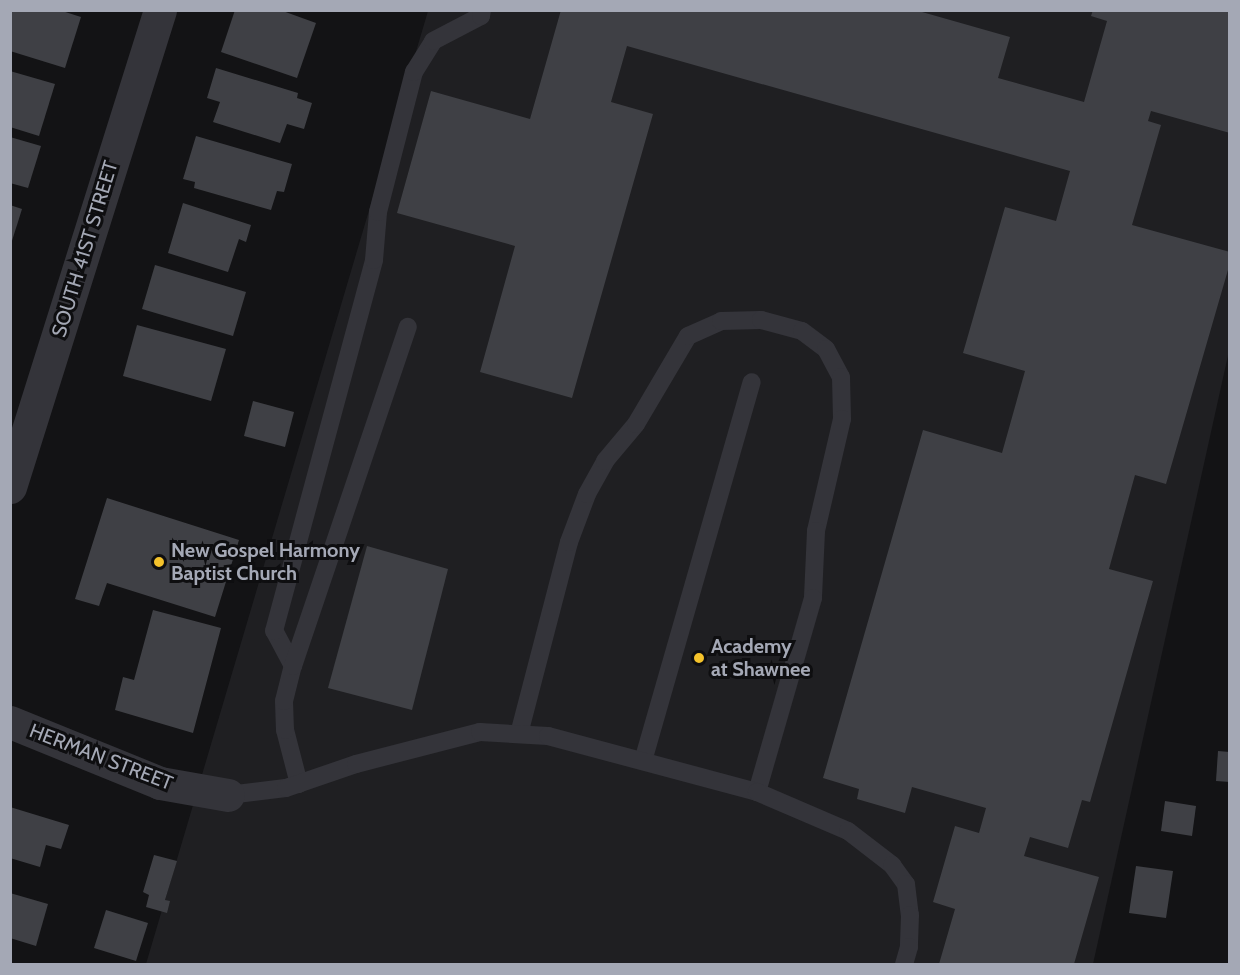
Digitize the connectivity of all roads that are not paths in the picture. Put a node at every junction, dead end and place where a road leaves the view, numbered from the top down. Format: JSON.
{"nodes":[{"id":1,"x":160,"y":10,"type":"edge"},
{"id":2,"x":482,"y":10,"type":"edge"},
{"id":3,"x":408,"y":327,"type":"dead end"},
{"id":4,"x":752,"y":382,"type":"dead end"},
{"id":5,"x":10,"y":487,"type":"edge"},
{"id":6,"x":293,"y":666,"type":"junction"},
{"id":7,"x":10,"y":723,"type":"edge"},
{"id":8,"x":519,"y":734,"type":"junction"},
{"id":9,"x":643,"y":761,"type":"junction"},
{"id":10,"x":299,"y":784,"type":"junction"},
{"id":11,"x":757,"y":792,"type":"junction"},
{"id":12,"x":228,"y":795,"type":"joint"},
{"id":13,"x":904,"y":964,"type":"edge"}],
"edges":[{"from":1,"to":5,"type":"street","name":"SOUTH 41ST STREET"},
{"from":2,"to":6,"type":"lane"},
{"from":3,"to":6,"type":"lane"},
{"from":4,"to":9,"type":"lane"},
{"from":6,"to":10,"type":"lane"},
{"from":7,"to":12,"type":"street","name":"HERMAN STREET"},
{"from":8,"to":9,"type":"lane"},
{"from":8,"to":10,"type":"lane"},
{"from":8,"to":11,"type":"lane"},
{"from":9,"to":11,"type":"lane"},
{"from":10,"to":12,"type":"lane"},
{"from":11,"to":13,"type":"lane"}]}
